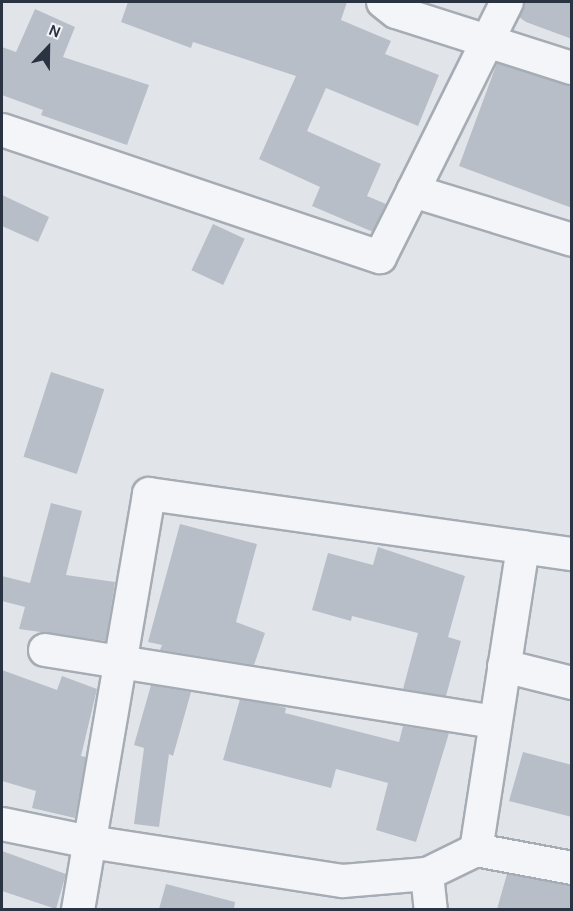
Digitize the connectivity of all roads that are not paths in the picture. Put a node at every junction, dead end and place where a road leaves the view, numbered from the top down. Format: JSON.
{"nodes":[{"id":1,"x":383,"y":2,"type":"edge"},
{"id":2,"x":507,"y":2,"type":"edge"},
{"id":3,"x":488,"y":42,"type":"junction"},
{"id":4,"x":572,"y":68,"type":"edge"},
{"id":5,"x":2,"y":130,"type":"edge"},
{"id":6,"x":413,"y":190,"type":"junction"},
{"id":7,"x":572,"y":240,"type":"edge"},
{"id":8,"x":523,"y":547,"type":"junction"},
{"id":9,"x":572,"y":554,"type":"edge"},
{"id":10,"x":45,"y":650,"type":"dead end"},
{"id":11,"x":121,"y":663,"type":"junction"},
{"id":12,"x":504,"y":666,"type":"junction"},
{"id":13,"x":572,"y":683,"type":"edge"},
{"id":14,"x":495,"y":722,"type":"junction"},
{"id":15,"x":2,"y":824,"type":"edge"},
{"id":16,"x":90,"y":842,"type":"junction"},
{"id":17,"x":476,"y":850,"type":"junction"},
{"id":18,"x":572,"y":868,"type":"edge"},
{"id":19,"x":427,"y":874,"type":"junction"},
{"id":20,"x":78,"y":909,"type":"edge"},
{"id":21,"x":431,"y":909,"type":"edge"}],
"edges":[{"from":1,"to":3,"type":"street"},
{"from":2,"to":3,"type":"street"},
{"from":3,"to":4,"type":"street"},
{"from":3,"to":6,"type":"street"},
{"from":5,"to":6,"type":"street"},
{"from":6,"to":7,"type":"street"},
{"from":8,"to":9,"type":"street"},
{"from":8,"to":11,"type":"street"},
{"from":8,"to":12,"type":"street"},
{"from":10,"to":11,"type":"street"},
{"from":11,"to":14,"type":"street"},
{"from":11,"to":16,"type":"street"},
{"from":12,"to":13,"type":"street"},
{"from":12,"to":14,"type":"street"},
{"from":14,"to":17,"type":"street"},
{"from":15,"to":16,"type":"street"},
{"from":16,"to":19,"type":"street"},
{"from":16,"to":20,"type":"street"},
{"from":17,"to":18,"type":"street"},
{"from":17,"to":19,"type":"street"},
{"from":19,"to":21,"type":"street"}]}
